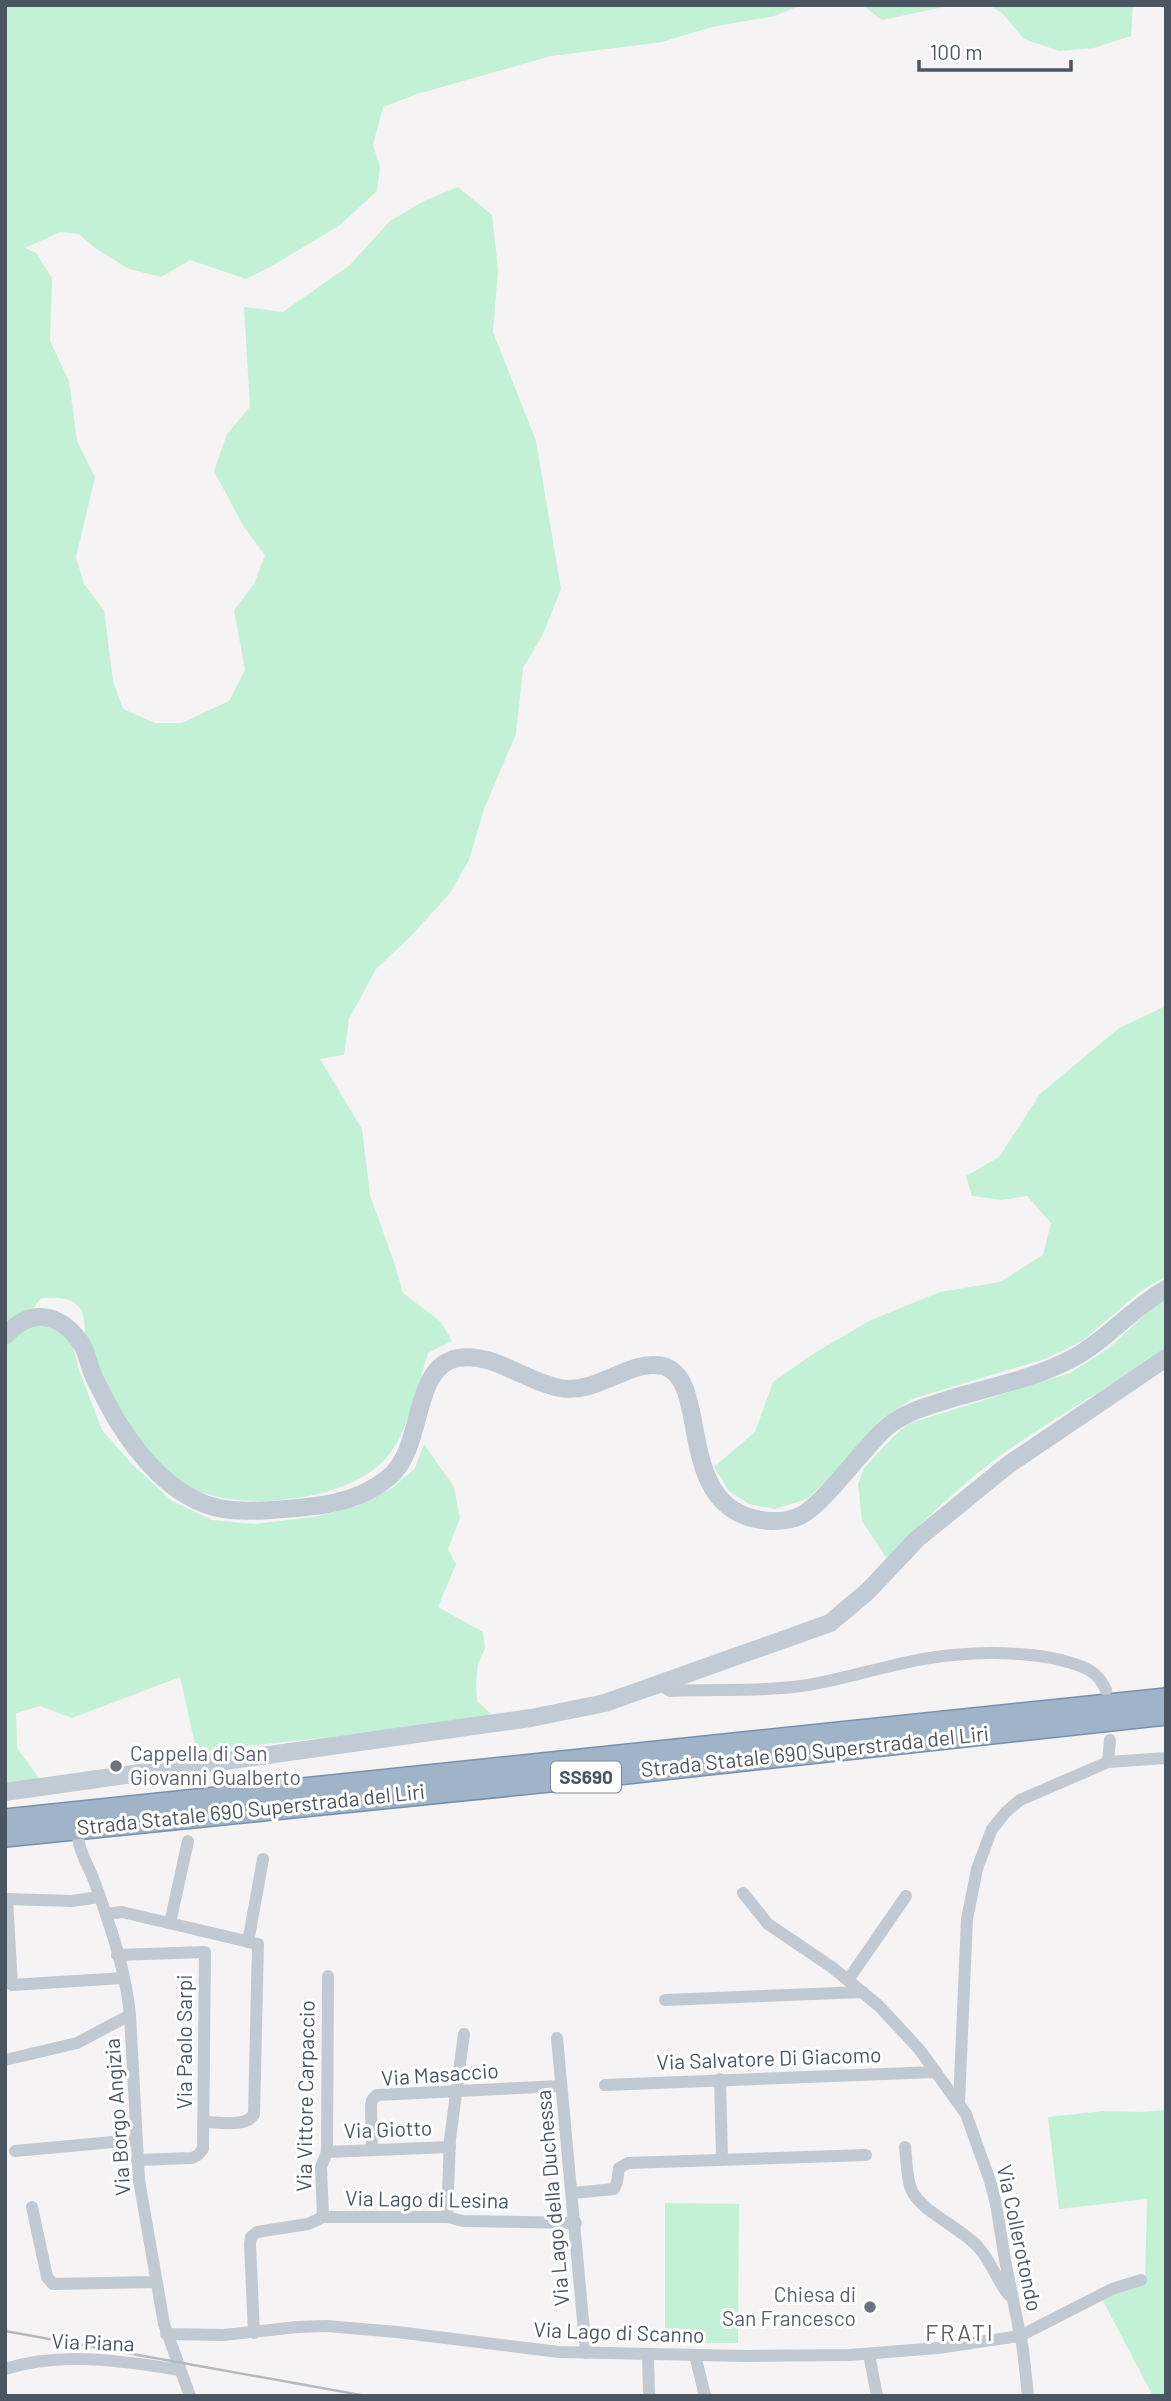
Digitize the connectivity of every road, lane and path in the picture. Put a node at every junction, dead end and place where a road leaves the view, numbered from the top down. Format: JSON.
{"nodes":[{"id":1,"x":1166,"y":1289,"type":"edge"},
{"id":2,"x":5,"y":1336,"type":"edge"},
{"id":3,"x":1166,"y":1358,"type":"edge"},
{"id":4,"x":660,"y":1684,"type":"junction"},
{"id":5,"x":1106,"y":1690,"type":"dead end"},
{"id":6,"x":1166,"y":1699,"type":"edge"},
{"id":7,"x":1166,"y":1714,"type":"edge"},
{"id":8,"x":1110,"y":1740,"type":"dead end"},
{"id":9,"x":1166,"y":1758,"type":"edge"},
{"id":10,"x":1108,"y":1762,"type":"junction"},
{"id":11,"x":5,"y":1792,"type":"edge"},
{"id":12,"x":5,"y":1820,"type":"edge"},
{"id":13,"x":5,"y":1836,"type":"edge"},
{"id":14,"x":78,"y":1838,"type":"dead end"},
{"id":15,"x":188,"y":1841,"type":"dead end"},
{"id":16,"x":263,"y":1859,"type":"dead end"},
{"id":17,"x":743,"y":1892,"type":"dead end"},
{"id":18,"x":906,"y":1896,"type":"dead end"},
{"id":19,"x":99,"y":1897,"type":"junction"},
{"id":20,"x":106,"y":1914,"type":"junction"},
{"id":21,"x":170,"y":1923,"type":"junction"},
{"id":22,"x":248,"y":1942,"type":"junction"},
{"id":23,"x":117,"y":1955,"type":"junction"},
{"id":24,"x":328,"y":1976,"type":"dead end"},
{"id":25,"x":123,"y":1978,"type":"junction"},
{"id":26,"x":848,"y":1980,"type":"junction"},
{"id":27,"x":863,"y":1992,"type":"junction"},
{"id":28,"x":665,"y":2000,"type":"dead end"},
{"id":29,"x":130,"y":2015,"type":"junction"},
{"id":30,"x":464,"y":2034,"type":"dead end"},
{"id":31,"x":557,"y":2038,"type":"dead end"},
{"id":32,"x":5,"y":2060,"type":"edge"},
{"id":33,"x":936,"y":2072,"type":"junction"},
{"id":34,"x":720,"y":2080,"type":"junction"},
{"id":35,"x":604,"y":2085,"type":"dead end"},
{"id":36,"x":561,"y":2086,"type":"junction"},
{"id":37,"x":457,"y":2092,"type":"junction"},
{"id":38,"x":959,"y":2103,"type":"junction"},
{"id":39,"x":204,"y":2122,"type":"junction"},
{"id":40,"x":135,"y":2140,"type":"junction"},
{"id":41,"x":450,"y":2147,"type":"junction"},
{"id":42,"x":905,"y":2147,"type":"dead end"},
{"id":43,"x":372,"y":2150,"type":"junction"},
{"id":44,"x":15,"y":2151,"type":"dead end"},
{"id":45,"x":327,"y":2152,"type":"junction"},
{"id":46,"x":866,"y":2155,"type":"dead end"},
{"id":47,"x":722,"y":2159,"type":"junction"},
{"id":48,"x":137,"y":2160,"type":"junction"},
{"id":49,"x":573,"y":2193,"type":"junction"},
{"id":50,"x":32,"y":2207,"type":"dead end"},
{"id":51,"x":323,"y":2217,"type":"junction"},
{"id":52,"x":447,"y":2217,"type":"junction"},
{"id":53,"x":576,"y":2223,"type":"junction"},
{"id":54,"x":1142,"y":2280,"type":"dead end"},
{"id":55,"x":156,"y":2282,"type":"junction"},
{"id":56,"x":1012,"y":2297,"type":"junction"},
{"id":57,"x":254,"y":2333,"type":"junction"},
{"id":58,"x":166,"y":2334,"type":"junction"},
{"id":59,"x":1020,"y":2336,"type":"junction"},
{"id":60,"x":586,"y":2353,"type":"junction"},
{"id":61,"x":869,"y":2354,"type":"junction"},
{"id":62,"x":648,"y":2355,"type":"junction"},
{"id":63,"x":695,"y":2355,"type":"junction"},
{"id":64,"x":5,"y":2369,"type":"edge"},
{"id":65,"x":180,"y":2370,"type":"junction"},
{"id":66,"x":190,"y":2396,"type":"edge"},
{"id":67,"x":649,"y":2396,"type":"edge"},
{"id":68,"x":705,"y":2396,"type":"edge"},
{"id":69,"x":877,"y":2396,"type":"edge"},
{"id":70,"x":1028,"y":2396,"type":"edge"}],
"edges":[{"from":1,"to":2,"type":"main road"},
{"from":3,"to":4,"type":"main road"},
{"from":4,"to":5,"type":"street"},
{"from":4,"to":11,"type":"main road"},
{"from":6,"to":12,"type":"highway","name":"Strada Statale 690 Superstrada del Liri","number":"SS690"},
{"from":7,"to":13,"type":"highway","name":"Strada Statale 690 Superstrada del Liri","number":"SS690"},
{"from":8,"to":10,"type":"street"},
{"from":9,"to":10,"type":"street"},
{"from":10,"to":38,"type":"street"},
{"from":14,"to":19,"type":"street","name":"Via Borgo Angizia"},
{"from":15,"to":21,"type":"street"},
{"from":16,"to":22,"type":"street"},
{"from":17,"to":26,"type":"street","name":"Via Collerotondo"},
{"from":18,"to":26,"type":"street"},
{"from":19,"to":20,"type":"street","name":"Via Borgo Angizia"},
{"from":19,"to":25,"type":"street"},
{"from":20,"to":21,"type":"street"},
{"from":20,"to":23,"type":"street","name":"Via Borgo Angizia"},
{"from":21,"to":22,"type":"street"},
{"from":22,"to":39,"type":"street"},
{"from":23,"to":25,"type":"street","name":"Via Borgo Angizia"},
{"from":23,"to":39,"type":"street","name":"Via Paolo Sarpi"},
{"from":24,"to":45,"type":"street","name":"Via Vittore Carpaccio"},
{"from":25,"to":29,"type":"street","name":"Via Borgo Angizia"},
{"from":26,"to":27,"type":"street","name":"Via Collerotondo"},
{"from":27,"to":28,"type":"street"},
{"from":27,"to":33,"type":"street","name":"Via Collerotondo"},
{"from":29,"to":32,"type":"street"},
{"from":29,"to":40,"type":"street","name":"Via Borgo Angizia"},
{"from":30,"to":37,"type":"street"},
{"from":31,"to":36,"type":"street","name":"Via Lago della Duchessa"},
{"from":33,"to":34,"type":"street","name":"Via Salvatore Di Giacomo"},
{"from":33,"to":38,"type":"street","name":"Via Collerotondo"},
{"from":34,"to":35,"type":"street","name":"Via Salvatore Di Giacomo"},
{"from":34,"to":47,"type":"street"},
{"from":36,"to":37,"type":"street","name":"Via Masaccio"},
{"from":36,"to":49,"type":"street","name":"Via Lago della Duchessa"},
{"from":37,"to":41,"type":"street"},
{"from":37,"to":43,"type":"street","name":"Via Masaccio"},
{"from":38,"to":56,"type":"street","name":"Via Collerotondo"},
{"from":39,"to":48,"type":"street","name":"Via Paolo Sarpi"},
{"from":40,"to":44,"type":"street"},
{"from":40,"to":48,"type":"street","name":"Via Borgo Angizia"},
{"from":41,"to":43,"type":"street","name":"Via Giotto"},
{"from":41,"to":52,"type":"street"},
{"from":42,"to":56,"type":"street"},
{"from":43,"to":45,"type":"street","name":"Via Giotto"},
{"from":45,"to":51,"type":"street","name":"Via Vittore Carpaccio"},
{"from":46,"to":47,"type":"street"},
{"from":47,"to":49,"type":"street"},
{"from":48,"to":55,"type":"street","name":"Via Borgo Angizia"},
{"from":49,"to":53,"type":"street","name":"Via Lago della Duchessa"},
{"from":50,"to":55,"type":"street"},
{"from":51,"to":52,"type":"street","name":"Via Lago di Lesina"},
{"from":51,"to":57,"type":"street","name":"Via Lago di Lesina"},
{"from":52,"to":53,"type":"street","name":"Via Lago di Lesina"},
{"from":53,"to":60,"type":"street","name":"Via Lago della Duchessa"},
{"from":54,"to":59,"type":"street","name":"Via Lago di Scanno"},
{"from":55,"to":58,"type":"street","name":"Via Borgo Angizia"},
{"from":56,"to":59,"type":"street","name":"Via Collerotondo"},
{"from":57,"to":58,"type":"street","name":"Via Lago di Scanno"},
{"from":57,"to":60,"type":"street","name":"Via Lago di Scanno"},
{"from":58,"to":65,"type":"street","name":"Via Borgo Angizia"},
{"from":59,"to":61,"type":"street","name":"Via Lago di Scanno"},
{"from":59,"to":70,"type":"street","name":"Via Collerotondo"},
{"from":60,"to":62,"type":"street","name":"Via Lago di Scanno"},
{"from":61,"to":63,"type":"street","name":"Via Lago di Scanno"},
{"from":61,"to":69,"type":"street"},
{"from":62,"to":63,"type":"street","name":"Via Lago di Scanno"},
{"from":62,"to":67,"type":"street"},
{"from":63,"to":68,"type":"street"},
{"from":64,"to":65,"type":"street","name":"Via Piana"},
{"from":65,"to":66,"type":"street","name":"Via Borgo Angizia"}]}
